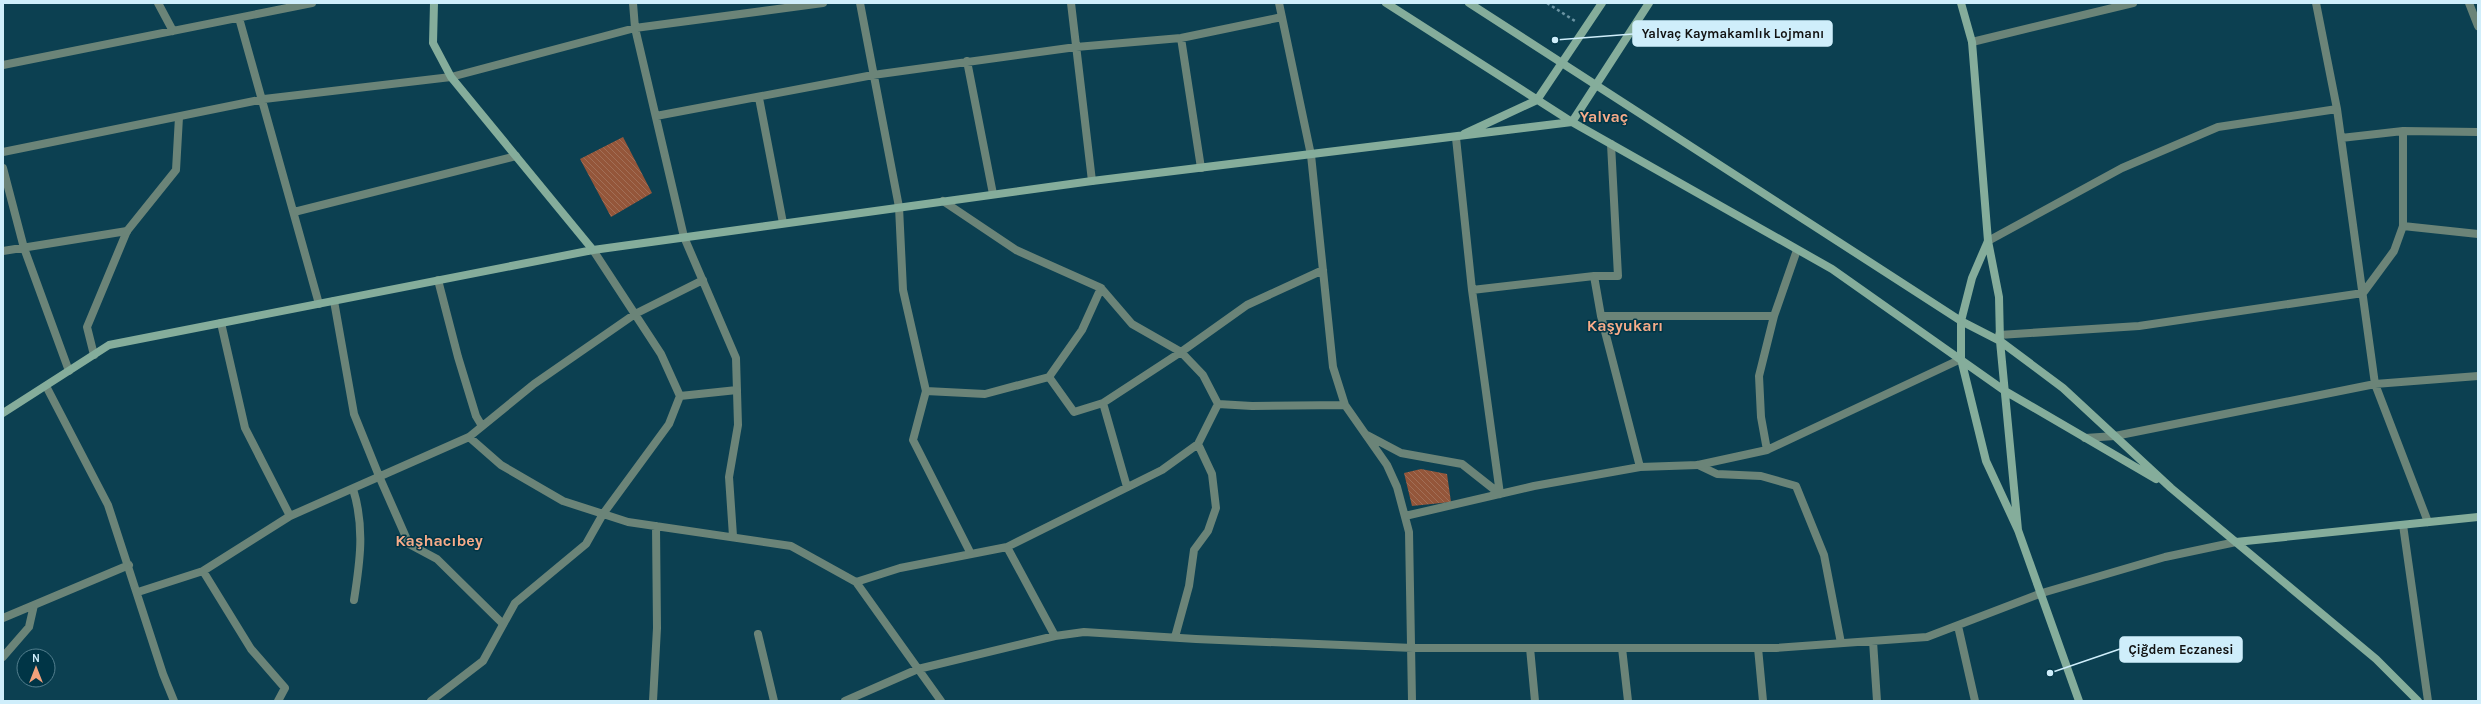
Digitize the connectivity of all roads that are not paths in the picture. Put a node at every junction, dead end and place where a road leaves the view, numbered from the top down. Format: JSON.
{"nodes":[{"id":1,"x":158,"y":3,"type":"edge"},
{"id":2,"x":312,"y":3,"type":"edge"},
{"id":3,"x":434,"y":3,"type":"edge"},
{"id":4,"x":633,"y":3,"type":"edge"},
{"id":5,"x":823,"y":3,"type":"edge"},
{"id":6,"x":860,"y":3,"type":"edge"},
{"id":7,"x":1071,"y":3,"type":"edge"},
{"id":8,"x":1279,"y":3,"type":"edge"},
{"id":9,"x":1386,"y":3,"type":"edge"},
{"id":10,"x":1469,"y":3,"type":"edge"},
{"id":11,"x":1602,"y":3,"type":"edge"},
{"id":12,"x":1649,"y":3,"type":"edge"},
{"id":13,"x":1961,"y":3,"type":"edge"},
{"id":14,"x":2133,"y":3,"type":"edge"},
{"id":15,"x":2316,"y":3,"type":"edge"},
{"id":16,"x":2469,"y":3,"type":"edge"},
{"id":17,"x":1282,"y":17,"type":"junction"},
{"id":18,"x":239,"y":18,"type":"junction"},
{"id":19,"x":2478,"y":26,"type":"edge"},
{"id":20,"x":636,"y":28,"type":"junction"},
{"id":21,"x":173,"y":31,"type":"junction"},
{"id":22,"x":1181,"y":38,"type":"junction"},
{"id":23,"x":1972,"y":42,"type":"junction"},
{"id":24,"x":1076,"y":47,"type":"junction"},
{"id":25,"x":967,"y":62,"type":"junction"},
{"id":26,"x":1561,"y":62,"type":"junction"},
{"id":27,"x":3,"y":65,"type":"edge"},
{"id":28,"x":873,"y":75,"type":"junction"},
{"id":29,"x":451,"y":77,"type":"junction"},
{"id":30,"x":1596,"y":84,"type":"junction"},
{"id":31,"x":759,"y":98,"type":"junction"},
{"id":32,"x":264,"y":99,"type":"junction"},
{"id":33,"x":1537,"y":100,"type":"junction"},
{"id":34,"x":2337,"y":109,"type":"junction"},
{"id":35,"x":656,"y":116,"type":"junction"},
{"id":36,"x":179,"y":117,"type":"junction"},
{"id":37,"x":1572,"y":122,"type":"junction"},
{"id":38,"x":2403,"y":131,"type":"junction"},
{"id":39,"x":2478,"y":132,"type":"edge"},
{"id":40,"x":1456,"y":138,"type":"junction"},
{"id":41,"x":2341,"y":138,"type":"junction"},
{"id":42,"x":1611,"y":144,"type":"junction"},
{"id":43,"x":3,"y":152,"type":"edge"},
{"id":44,"x":1311,"y":154,"type":"junction"},
{"id":45,"x":516,"y":156,"type":"junction"},
{"id":46,"x":3,"y":168,"type":"edge"},
{"id":47,"x":1201,"y":168,"type":"junction"},
{"id":48,"x":1092,"y":181,"type":"junction"},
{"id":49,"x":993,"y":194,"type":"junction"},
{"id":50,"x":943,"y":201,"type":"junction"},
{"id":51,"x":899,"y":207,"type":"junction"},
{"id":52,"x":294,"y":212,"type":"junction"},
{"id":53,"x":783,"y":224,"type":"junction"},
{"id":54,"x":2403,"y":226,"type":"junction"},
{"id":55,"x":127,"y":231,"type":"junction"},
{"id":56,"x":2478,"y":234,"type":"edge"},
{"id":57,"x":684,"y":237,"type":"junction"},
{"id":58,"x":1988,"y":241,"type":"junction"},
{"id":59,"x":24,"y":248,"type":"junction"},
{"id":60,"x":593,"y":250,"type":"junction"},
{"id":61,"x":1797,"y":250,"type":"junction"},
{"id":62,"x":3,"y":252,"type":"edge"},
{"id":63,"x":1323,"y":270,"type":"junction"},
{"id":64,"x":1594,"y":276,"type":"junction"},
{"id":65,"x":438,"y":280,"type":"junction"},
{"id":66,"x":703,"y":280,"type":"junction"},
{"id":67,"x":1101,"y":288,"type":"junction"},
{"id":68,"x":1472,"y":290,"type":"junction"},
{"id":69,"x":2363,"y":293,"type":"junction"},
{"id":70,"x":334,"y":301,"type":"junction"},
{"id":71,"x":319,"y":304,"type":"junction"},
{"id":72,"x":635,"y":314,"type":"junction"},
{"id":73,"x":1601,"y":316,"type":"junction"},
{"id":74,"x":1774,"y":316,"type":"junction"},
{"id":75,"x":1961,"y":321,"type":"junction"},
{"id":76,"x":221,"y":323,"type":"junction"},
{"id":77,"x":1999,"y":338,"type":"junction"},
{"id":78,"x":1181,"y":352,"type":"junction"},
{"id":79,"x":94,"y":355,"type":"junction"},
{"id":80,"x":1961,"y":359,"type":"junction"},
{"id":81,"x":69,"y":371,"type":"junction"},
{"id":82,"x":1049,"y":376,"type":"junction"},
{"id":83,"x":2478,"y":376,"type":"edge"},
{"id":84,"x":2375,"y":384,"type":"junction"},
{"id":85,"x":46,"y":386,"type":"junction"},
{"id":86,"x":737,"y":390,"type":"junction"},
{"id":87,"x":926,"y":391,"type":"junction"},
{"id":88,"x":2005,"y":391,"type":"junction"},
{"id":89,"x":680,"y":396,"type":"junction"},
{"id":90,"x":1103,"y":403,"type":"junction"},
{"id":91,"x":1218,"y":404,"type":"junction"},
{"id":92,"x":1345,"y":405,"type":"junction"},
{"id":93,"x":3,"y":413,"type":"edge"},
{"id":94,"x":482,"y":426,"type":"junction"},
{"id":95,"x":1365,"y":434,"type":"junction"},
{"id":96,"x":2115,"y":436,"type":"junction"},
{"id":97,"x":469,"y":437,"type":"junction"},
{"id":98,"x":2086,"y":438,"type":"junction"},
{"id":99,"x":1198,"y":444,"type":"junction"},
{"id":100,"x":1767,"y":450,"type":"junction"},
{"id":101,"x":1698,"y":465,"type":"junction"},
{"id":102,"x":1640,"y":467,"type":"junction"},
{"id":103,"x":379,"y":476,"type":"junction"},
{"id":104,"x":1127,"y":487,"type":"junction"},
{"id":105,"x":2171,"y":488,"type":"junction"},
{"id":106,"x":353,"y":489,"type":"junction"},
{"id":107,"x":1500,"y":494,"type":"junction"},
{"id":108,"x":603,"y":514,"type":"junction"},
{"id":109,"x":290,"y":516,"type":"junction"},
{"id":110,"x":1405,"y":516,"type":"junction"},
{"id":111,"x":2478,"y":517,"type":"edge"},
{"id":112,"x":2428,"y":522,"type":"junction"},
{"id":113,"x":2403,"y":525,"type":"junction"},
{"id":114,"x":656,"y":526,"type":"junction"},
{"id":115,"x":2018,"y":530,"type":"junction"},
{"id":116,"x":733,"y":536,"type":"junction"},
{"id":117,"x":2236,"y":542,"type":"junction"},
{"id":118,"x":1007,"y":547,"type":"junction"},
{"id":119,"x":971,"y":554,"type":"junction"},
{"id":120,"x":129,"y":565,"type":"junction"},
{"id":121,"x":203,"y":571,"type":"junction"},
{"id":122,"x":856,"y":582,"type":"junction"},
{"id":123,"x":138,"y":592,"type":"junction"},
{"id":124,"x":2042,"y":593,"type":"junction"},
{"id":125,"x":354,"y":600,"type":"dead end"},
{"id":126,"x":34,"y":605,"type":"junction"},
{"id":127,"x":3,"y":618,"type":"edge"},
{"id":128,"x":503,"y":624,"type":"junction"},
{"id":129,"x":1958,"y":626,"type":"junction"},
{"id":130,"x":758,"y":634,"type":"dead end"},
{"id":131,"x":1055,"y":636,"type":"junction"},
{"id":132,"x":1175,"y":638,"type":"junction"},
{"id":133,"x":1873,"y":641,"type":"junction"},
{"id":134,"x":1841,"y":643,"type":"junction"},
{"id":135,"x":1413,"y":648,"type":"junction"},
{"id":136,"x":1530,"y":648,"type":"junction"},
{"id":137,"x":1622,"y":648,"type":"junction"},
{"id":138,"x":1758,"y":648,"type":"junction"},
{"id":139,"x":3,"y":657,"type":"edge"},
{"id":140,"x":918,"y":669,"type":"junction"},
{"id":141,"x":174,"y":701,"type":"edge"},
{"id":142,"x":278,"y":701,"type":"edge"},
{"id":143,"x":431,"y":701,"type":"edge"},
{"id":144,"x":653,"y":701,"type":"edge"},
{"id":145,"x":774,"y":701,"type":"edge"},
{"id":146,"x":845,"y":701,"type":"edge"},
{"id":147,"x":941,"y":701,"type":"edge"},
{"id":148,"x":1412,"y":701,"type":"edge"},
{"id":149,"x":1535,"y":701,"type":"edge"},
{"id":150,"x":1628,"y":701,"type":"edge"},
{"id":151,"x":1763,"y":701,"type":"edge"},
{"id":152,"x":1877,"y":701,"type":"edge"},
{"id":153,"x":1975,"y":701,"type":"edge"},
{"id":154,"x":2079,"y":701,"type":"edge"},
{"id":155,"x":2418,"y":701,"type":"edge"},
{"id":156,"x":2428,"y":701,"type":"edge"}],
"edges":[{"from":1,"to":21,"type":"street"},
{"from":2,"to":18,"type":"street"},
{"from":3,"to":29,"type":"street"},
{"from":4,"to":20,"type":"street"},
{"from":5,"to":20,"type":"street"},
{"from":6,"to":28,"type":"street"},
{"from":7,"to":24,"type":"street"},
{"from":8,"to":17,"type":"street"},
{"from":9,"to":33,"type":"street"},
{"from":10,"to":26,"type":"street"},
{"from":11,"to":26,"type":"street"},
{"from":12,"to":30,"type":"street"},
{"from":13,"to":23,"type":"street"},
{"from":14,"to":23,"type":"street"},
{"from":15,"to":34,"type":"street"},
{"from":16,"to":19,"type":"street"},
{"from":17,"to":22,"type":"street"},
{"from":17,"to":44,"type":"street"},
{"from":18,"to":21,"type":"street"},
{"from":18,"to":32,"type":"street"},
{"from":20,"to":29,"type":"street"},
{"from":20,"to":35,"type":"street"},
{"from":21,"to":27,"type":"street"},
{"from":22,"to":24,"type":"street"},
{"from":22,"to":47,"type":"street"},
{"from":23,"to":58,"type":"street"},
{"from":24,"to":25,"type":"street"},
{"from":24,"to":48,"type":"street"},
{"from":25,"to":28,"type":"street"},
{"from":25,"to":49,"type":"street"},
{"from":26,"to":30,"type":"street"},
{"from":26,"to":33,"type":"street"},
{"from":28,"to":31,"type":"street"},
{"from":28,"to":51,"type":"street"},
{"from":29,"to":32,"type":"street"},
{"from":29,"to":45,"type":"street"},
{"from":30,"to":37,"type":"street"},
{"from":30,"to":75,"type":"street"},
{"from":31,"to":35,"type":"street"},
{"from":31,"to":53,"type":"street"},
{"from":32,"to":36,"type":"street"},
{"from":32,"to":52,"type":"street"},
{"from":33,"to":37,"type":"street"},
{"from":33,"to":40,"type":"street"},
{"from":34,"to":41,"type":"street"},
{"from":34,"to":58,"type":"street"},
{"from":35,"to":57,"type":"street"},
{"from":36,"to":43,"type":"street"},
{"from":36,"to":55,"type":"street"},
{"from":37,"to":40,"type":"street"},
{"from":37,"to":42,"type":"street"},
{"from":38,"to":39,"type":"street"},
{"from":38,"to":41,"type":"street"},
{"from":38,"to":54,"type":"street"},
{"from":40,"to":44,"type":"street"},
{"from":40,"to":68,"type":"street"},
{"from":41,"to":69,"type":"street"},
{"from":42,"to":61,"type":"street"},
{"from":42,"to":64,"type":"street"},
{"from":44,"to":47,"type":"street"},
{"from":44,"to":63,"type":"street"},
{"from":45,"to":52,"type":"street"},
{"from":45,"to":60,"type":"street"},
{"from":46,"to":59,"type":"street"},
{"from":47,"to":48,"type":"street"},
{"from":48,"to":49,"type":"street"},
{"from":49,"to":50,"type":"street"},
{"from":50,"to":51,"type":"street"},
{"from":50,"to":67,"type":"street"},
{"from":51,"to":53,"type":"street"},
{"from":51,"to":87,"type":"street"},
{"from":52,"to":71,"type":"street"},
{"from":53,"to":57,"type":"street"},
{"from":54,"to":56,"type":"street"},
{"from":54,"to":69,"type":"street"},
{"from":55,"to":59,"type":"street"},
{"from":55,"to":79,"type":"street"},
{"from":57,"to":60,"type":"street"},
{"from":57,"to":66,"type":"street"},
{"from":58,"to":75,"type":"street"},
{"from":58,"to":77,"type":"street"},
{"from":59,"to":62,"type":"street"},
{"from":59,"to":81,"type":"street"},
{"from":60,"to":65,"type":"street"},
{"from":60,"to":72,"type":"street"},
{"from":61,"to":74,"type":"street"},
{"from":61,"to":80,"type":"street"},
{"from":63,"to":78,"type":"street"},
{"from":63,"to":92,"type":"street"},
{"from":64,"to":68,"type":"street"},
{"from":64,"to":73,"type":"street"},
{"from":65,"to":70,"type":"street"},
{"from":65,"to":94,"type":"street"},
{"from":66,"to":72,"type":"street"},
{"from":66,"to":86,"type":"street"},
{"from":67,"to":78,"type":"street"},
{"from":67,"to":82,"type":"street"},
{"from":68,"to":107,"type":"street"},
{"from":69,"to":77,"type":"street"},
{"from":69,"to":84,"type":"street"},
{"from":70,"to":71,"type":"street"},
{"from":70,"to":103,"type":"street"},
{"from":71,"to":76,"type":"street"},
{"from":72,"to":89,"type":"street"},
{"from":72,"to":94,"type":"street"},
{"from":73,"to":74,"type":"street"},
{"from":73,"to":102,"type":"street"},
{"from":74,"to":100,"type":"street"},
{"from":75,"to":77,"type":"street"},
{"from":75,"to":80,"type":"street"},
{"from":76,"to":79,"type":"street"},
{"from":76,"to":109,"type":"street"},
{"from":77,"to":88,"type":"street"},
{"from":77,"to":96,"type":"street"},
{"from":78,"to":90,"type":"street"},
{"from":78,"to":91,"type":"street"},
{"from":79,"to":81,"type":"street"},
{"from":80,"to":88,"type":"street"},
{"from":80,"to":100,"type":"street"},
{"from":80,"to":115,"type":"street"},
{"from":81,"to":85,"type":"street"},
{"from":82,"to":87,"type":"street"},
{"from":82,"to":90,"type":"street"},
{"from":83,"to":84,"type":"street"},
{"from":84,"to":96,"type":"street"},
{"from":84,"to":112,"type":"street"},
{"from":85,"to":93,"type":"street"},
{"from":85,"to":120,"type":"street"},
{"from":86,"to":89,"type":"street"},
{"from":86,"to":116,"type":"street"},
{"from":87,"to":119,"type":"street"},
{"from":88,"to":98,"type":"street"},
{"from":88,"to":115,"type":"street"},
{"from":89,"to":108,"type":"street"},
{"from":90,"to":104,"type":"street"},
{"from":91,"to":92,"type":"street"},
{"from":91,"to":99,"type":"street"},
{"from":92,"to":95,"type":"street"},
{"from":94,"to":97,"type":"street"},
{"from":95,"to":107,"type":"street"},
{"from":95,"to":110,"type":"street"},
{"from":96,"to":98,"type":"street"},
{"from":96,"to":105,"type":"street"},
{"from":97,"to":103,"type":"street"},
{"from":97,"to":108,"type":"street"},
{"from":98,"to":105,"type":"street"},
{"from":99,"to":104,"type":"street"},
{"from":99,"to":132,"type":"street"},
{"from":100,"to":101,"type":"street"},
{"from":101,"to":102,"type":"street"},
{"from":101,"to":134,"type":"street"},
{"from":102,"to":107,"type":"street"},
{"from":103,"to":106,"type":"street"},
{"from":103,"to":128,"type":"street"},
{"from":104,"to":118,"type":"street"},
{"from":105,"to":117,"type":"street"},
{"from":106,"to":109,"type":"street"},
{"from":106,"to":125,"type":"street"},
{"from":107,"to":110,"type":"street"},
{"from":108,"to":114,"type":"street"},
{"from":108,"to":128,"type":"street"},
{"from":109,"to":121,"type":"street"},
{"from":110,"to":135,"type":"street"},
{"from":111,"to":112,"type":"street"},
{"from":112,"to":113,"type":"street"},
{"from":113,"to":117,"type":"street"},
{"from":113,"to":156,"type":"street"},
{"from":114,"to":116,"type":"street"},
{"from":114,"to":144,"type":"street"},
{"from":115,"to":124,"type":"street"},
{"from":116,"to":122,"type":"street"},
{"from":117,"to":124,"type":"street"},
{"from":117,"to":155,"type":"street"},
{"from":118,"to":119,"type":"street"},
{"from":118,"to":131,"type":"street"},
{"from":119,"to":122,"type":"street"},
{"from":120,"to":123,"type":"street"},
{"from":120,"to":126,"type":"street"},
{"from":121,"to":123,"type":"street"},
{"from":121,"to":142,"type":"street"},
{"from":122,"to":140,"type":"street"},
{"from":123,"to":141,"type":"street"},
{"from":124,"to":129,"type":"street"},
{"from":124,"to":154,"type":"street"},
{"from":126,"to":127,"type":"street"},
{"from":126,"to":139,"type":"street"},
{"from":128,"to":143,"type":"street"},
{"from":129,"to":133,"type":"street"},
{"from":129,"to":153,"type":"street"},
{"from":130,"to":145,"type":"street"},
{"from":131,"to":132,"type":"street"},
{"from":131,"to":140,"type":"street"},
{"from":132,"to":135,"type":"street"},
{"from":133,"to":134,"type":"street"},
{"from":133,"to":152,"type":"street"},
{"from":134,"to":138,"type":"street"},
{"from":135,"to":136,"type":"street"},
{"from":135,"to":148,"type":"street"},
{"from":136,"to":137,"type":"street"},
{"from":136,"to":149,"type":"street"},
{"from":137,"to":138,"type":"street"},
{"from":137,"to":150,"type":"street"},
{"from":138,"to":151,"type":"street"},
{"from":140,"to":146,"type":"street"},
{"from":140,"to":147,"type":"street"}]}
